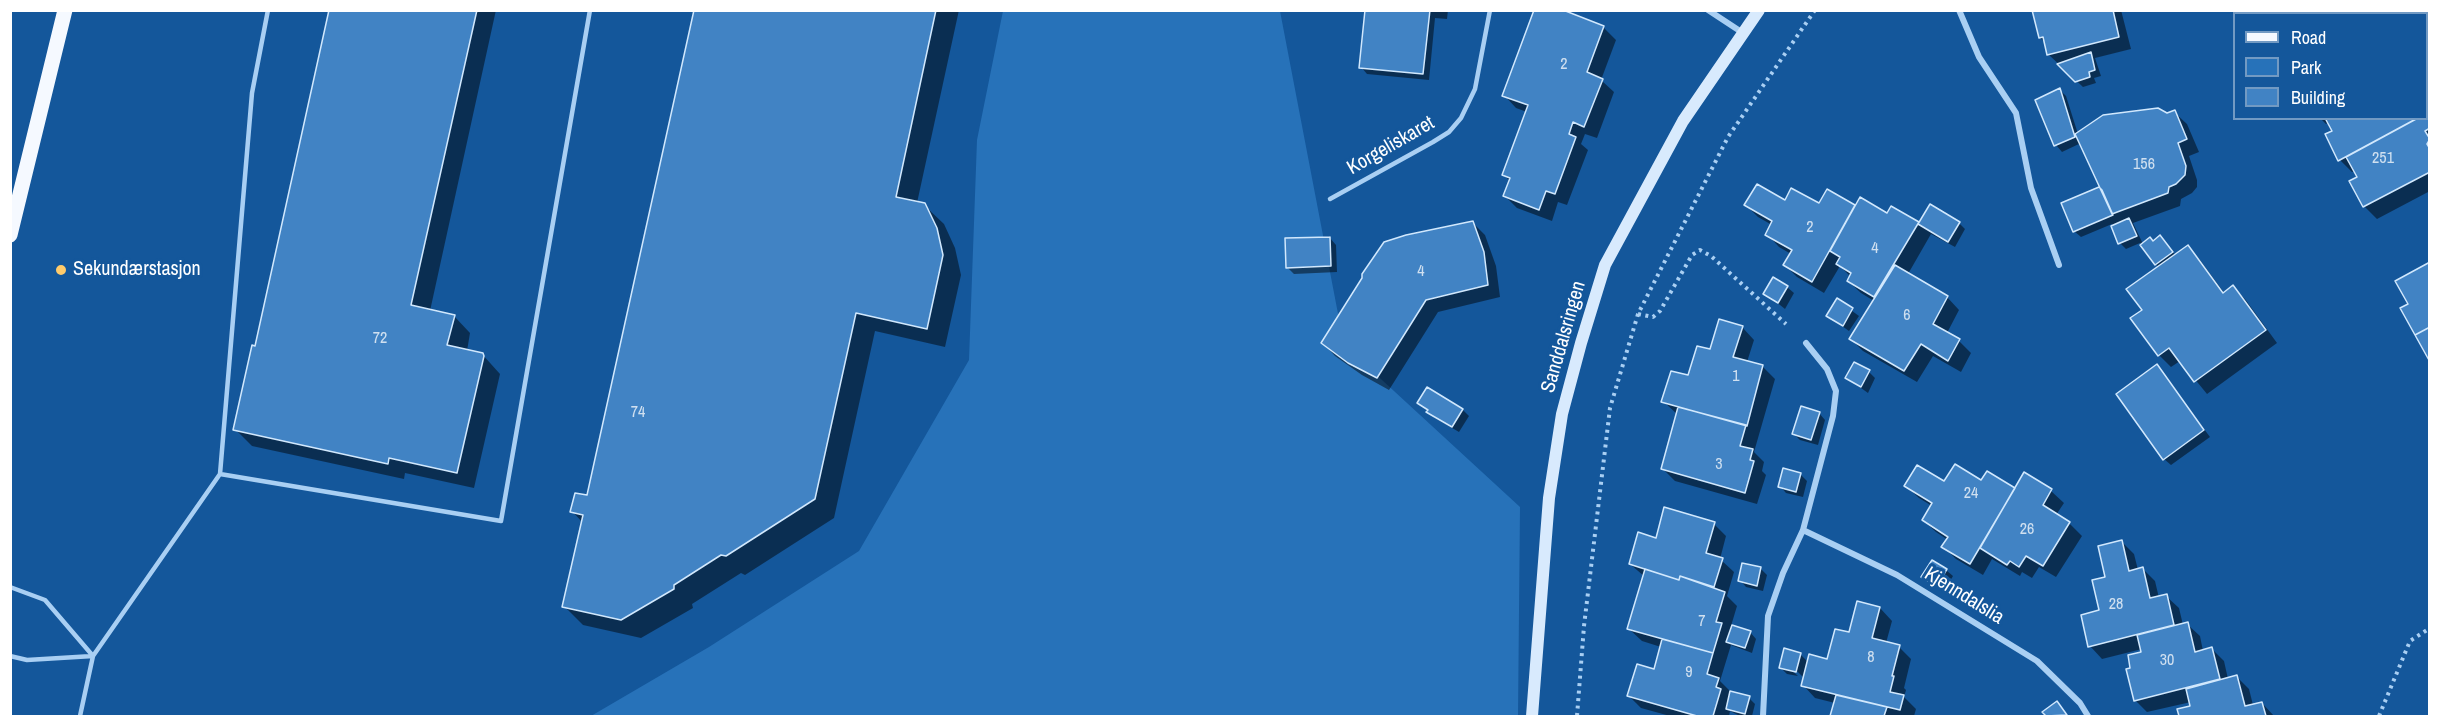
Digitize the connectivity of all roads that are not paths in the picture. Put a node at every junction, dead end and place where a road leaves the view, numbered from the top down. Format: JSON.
{"nodes":[{"id":1,"x":64,"y":10,"type":"edge"},
{"id":2,"x":268,"y":10,"type":"edge"},
{"id":3,"x":590,"y":10,"type":"edge"},
{"id":4,"x":1490,"y":10,"type":"edge"},
{"id":5,"x":1708,"y":10,"type":"edge"},
{"id":6,"x":1759,"y":10,"type":"edge"},
{"id":7,"x":1959,"y":10,"type":"edge"},
{"id":8,"x":1743,"y":33,"type":"junction"},
{"id":9,"x":1330,"y":200,"type":"dead end"},
{"id":10,"x":10,"y":235,"type":"edge"},
{"id":11,"x":2058,"y":265,"type":"dead end"},
{"id":12,"x":1806,"y":343,"type":"road end"},
{"id":13,"x":220,"y":474,"type":"junction"},
{"id":14,"x":1803,"y":530,"type":"junction"},
{"id":15,"x":10,"y":587,"type":"edge"},
{"id":16,"x":10,"y":656,"type":"edge"},
{"id":17,"x":93,"y":656,"type":"junction"},
{"id":18,"x":80,"y":717,"type":"edge"},
{"id":19,"x":1532,"y":717,"type":"edge"},
{"id":20,"x":1763,"y":717,"type":"edge"},
{"id":21,"x":2088,"y":717,"type":"edge"}],
"edges":[{"from":1,"to":10,"type":"main road"},
{"from":2,"to":13,"type":"lane"},
{"from":3,"to":13,"type":"lane"},
{"from":4,"to":9,"type":"lane","name":"Korgeliskaret"},
{"from":5,"to":8,"type":"street"},
{"from":6,"to":8,"type":"main road","name":"Sanddalsringen"},
{"from":7,"to":11,"type":"street"},
{"from":8,"to":19,"type":"main road","name":"Sanddalsringen"},
{"from":12,"to":14,"type":"street"},
{"from":13,"to":17,"type":"lane"},
{"from":14,"to":20,"type":"street"},
{"from":14,"to":21,"type":"street","name":"Kjenndalslia"},
{"from":15,"to":17,"type":"lane"},
{"from":16,"to":17,"type":"lane"},
{"from":17,"to":18,"type":"lane"}]}
